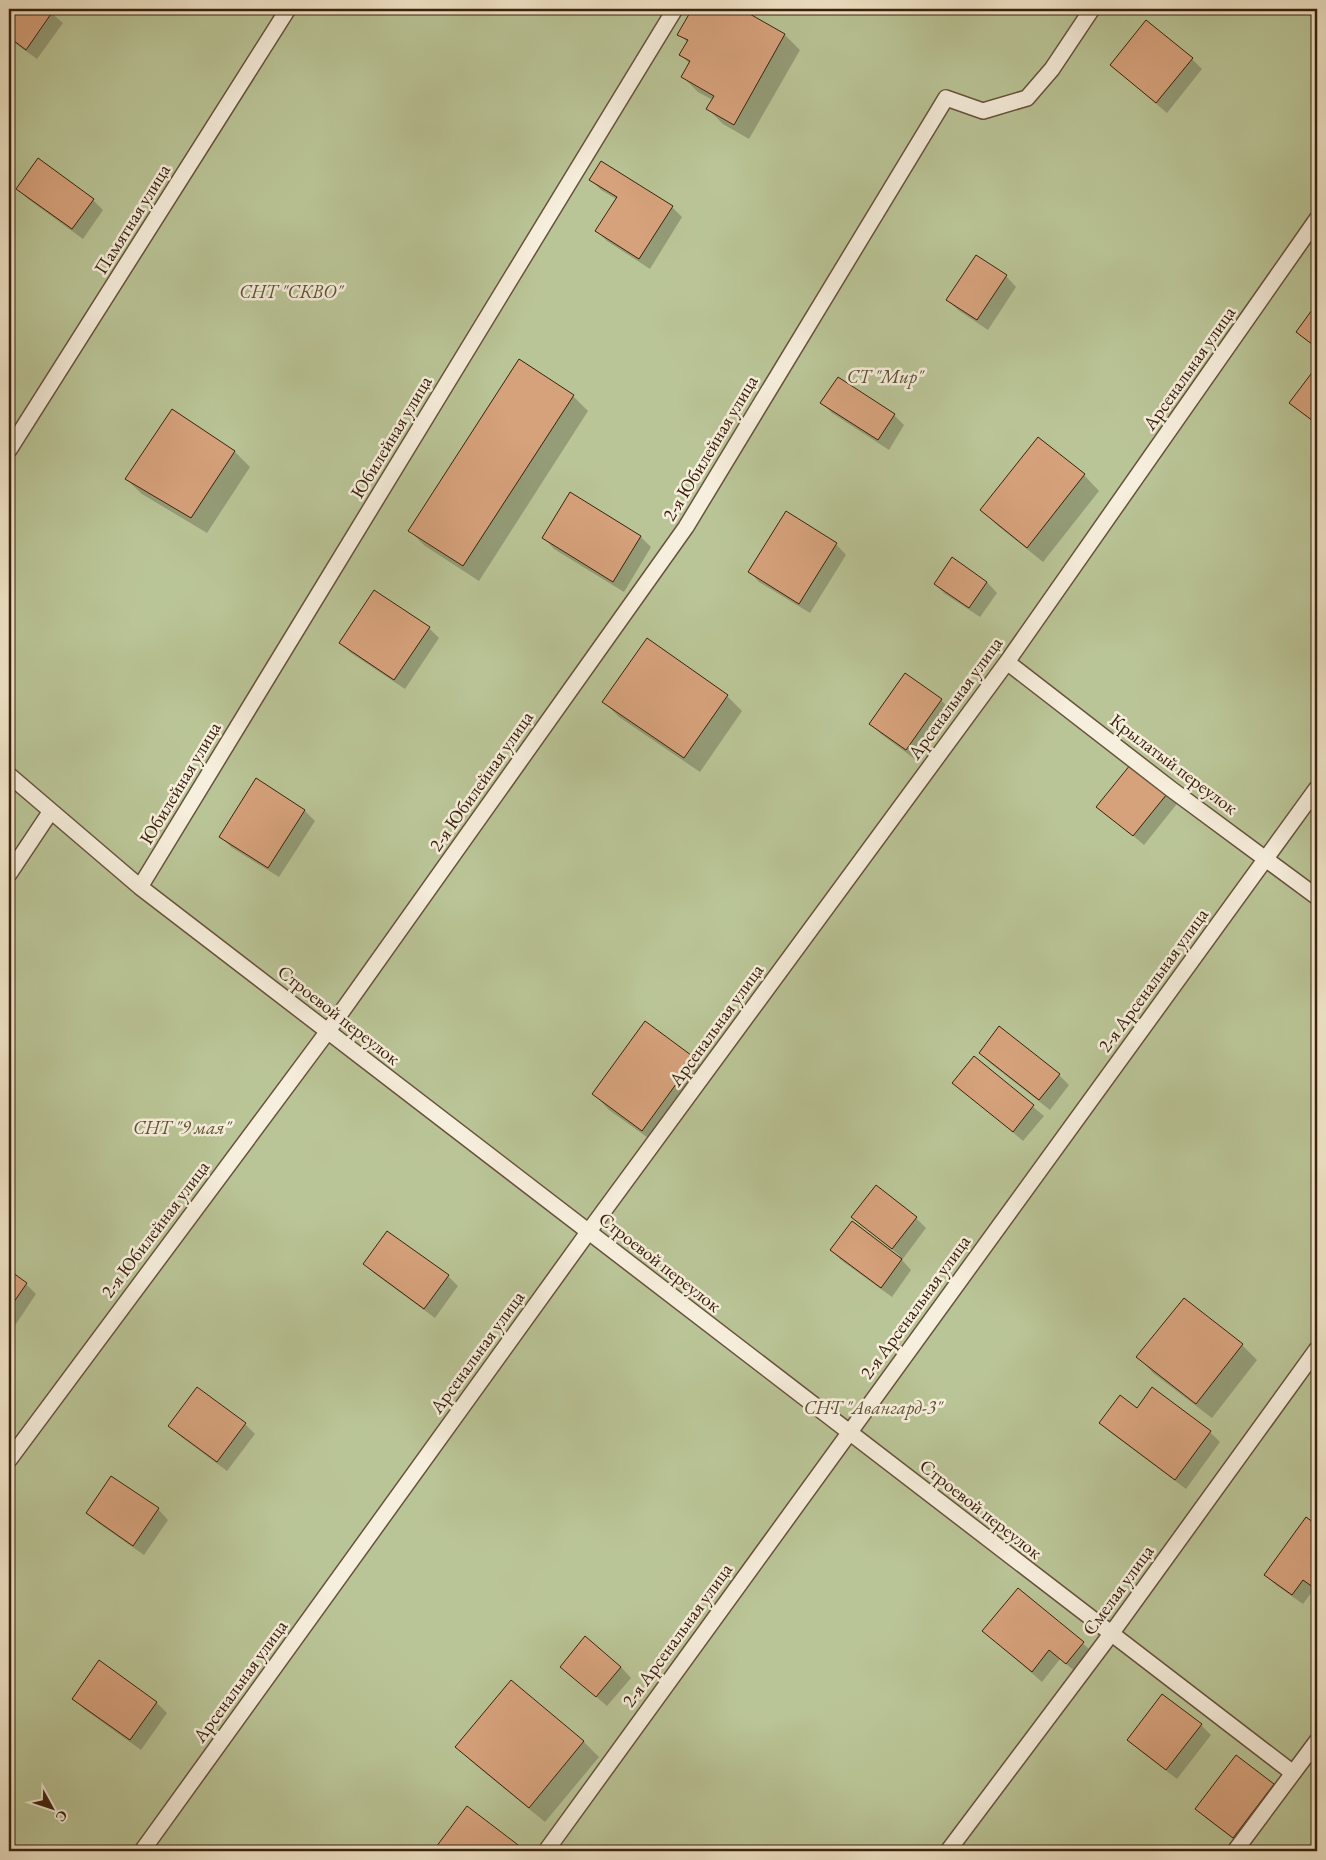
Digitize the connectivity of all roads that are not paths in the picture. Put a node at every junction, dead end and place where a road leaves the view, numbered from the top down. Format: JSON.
{"nodes":[{"id":1,"x":288,"y":9,"type":"edge"},
{"id":2,"x":675,"y":9,"type":"edge"},
{"id":3,"x":1092,"y":9,"type":"edge"},
{"id":4,"x":1317,"y":219,"type":"edge"},
{"id":5,"x":9,"y":450,"type":"edge"},
{"id":6,"x":1006,"y":662,"type":"junction"},
{"id":7,"x":9,"y":775,"type":"edge"},
{"id":8,"x":1317,"y":788,"type":"edge"},
{"id":9,"x":51,"y":811,"type":"junction"},
{"id":10,"x":1266,"y":858,"type":"junction"},
{"id":11,"x":9,"y":874,"type":"edge"},
{"id":12,"x":140,"y":887,"type":"junction"},
{"id":13,"x":1317,"y":897,"type":"edge"},
{"id":14,"x":328,"y":1031,"type":"junction"},
{"id":15,"x":589,"y":1232,"type":"junction"},
{"id":16,"x":1317,"y":1349,"type":"edge"},
{"id":17,"x":849,"y":1432,"type":"junction"},
{"id":18,"x":9,"y":1460,"type":"edge"},
{"id":19,"x":1111,"y":1634,"type":"junction"},
{"id":20,"x":1317,"y":1741,"type":"edge"},
{"id":21,"x":1293,"y":1774,"type":"junction"},
{"id":22,"x":142,"y":1851,"type":"edge"},
{"id":23,"x":546,"y":1851,"type":"edge"},
{"id":24,"x":948,"y":1851,"type":"edge"},
{"id":25,"x":1235,"y":1851,"type":"edge"}],
"edges":[{"from":1,"to":5,"type":"lane","name":"Памятная улица"},
{"from":2,"to":12,"type":"lane","name":"Юбилейная улица"},
{"from":3,"to":14,"type":"lane","name":"2-я Юбилейная улица"},
{"from":4,"to":6,"type":"lane","name":"Арсенальная улица"},
{"from":6,"to":10,"type":"lane","name":"Крылатый переулок"},
{"from":6,"to":15,"type":"lane","name":"Арсенальная улица"},
{"from":7,"to":9,"type":"lane","name":"Строевой переулок"},
{"from":8,"to":10,"type":"lane","name":"2-я Арсенальная улица"},
{"from":9,"to":11,"type":"lane"},
{"from":9,"to":12,"type":"lane","name":"Строевой переулок"},
{"from":10,"to":13,"type":"lane","name":"Крылатый переулок"},
{"from":10,"to":17,"type":"lane","name":"2-я Арсенальная улица"},
{"from":12,"to":14,"type":"lane","name":"Строевой переулок"},
{"from":14,"to":15,"type":"lane","name":"Строевой переулок"},
{"from":14,"to":18,"type":"lane","name":"2-я Юбилейная улица"},
{"from":15,"to":17,"type":"lane","name":"Строевой переулок"},
{"from":15,"to":22,"type":"lane","name":"Арсенальная улица"},
{"from":16,"to":19,"type":"lane","name":"Смелая улица"},
{"from":17,"to":19,"type":"lane","name":"Строевой переулок"},
{"from":17,"to":23,"type":"lane","name":"2-я Арсенальная улица"},
{"from":19,"to":21,"type":"lane","name":"Строевой переулок"},
{"from":19,"to":24,"type":"lane","name":"Смелая улица"},
{"from":20,"to":21,"type":"lane"},
{"from":21,"to":25,"type":"lane"}]}
